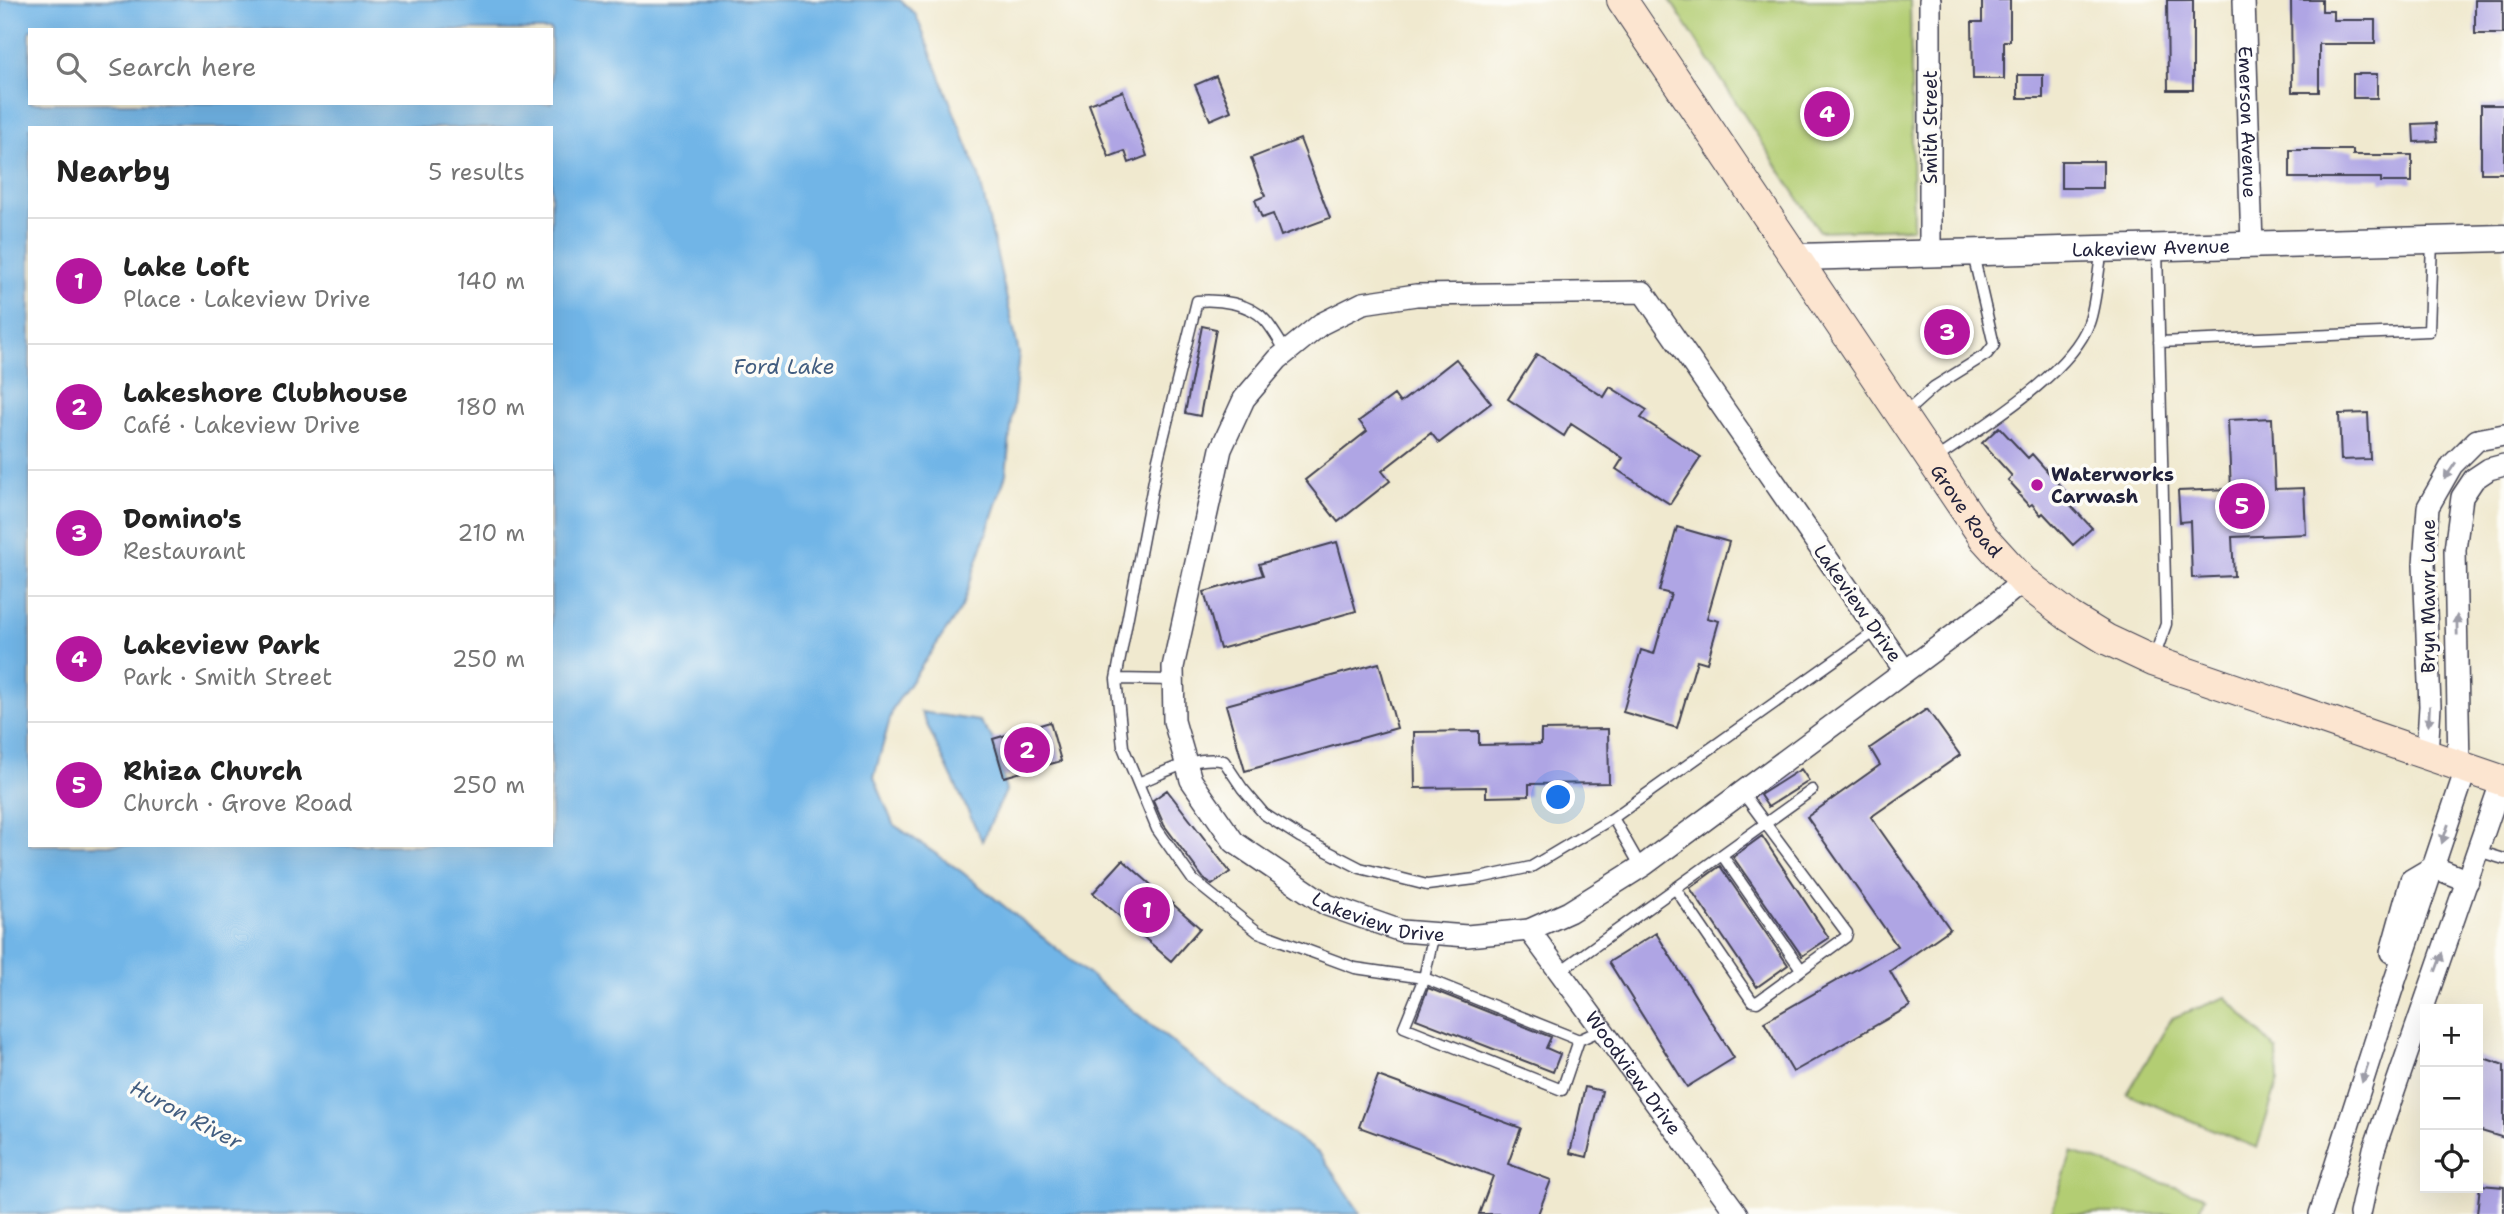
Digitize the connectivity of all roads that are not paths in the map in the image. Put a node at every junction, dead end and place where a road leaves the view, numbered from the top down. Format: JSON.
{"nodes":[{"id":1,"x":1622,"y":0,"type":"edge"},
{"id":2,"x":1930,"y":0,"type":"edge"},
{"id":3,"x":2244,"y":0,"type":"edge"},
{"id":4,"x":2504,"y":238,"type":"edge"},
{"id":5,"x":2432,"y":240,"type":"junction"},
{"id":6,"x":2252,"y":245,"type":"junction"},
{"id":7,"x":2157,"y":248,"type":"junction"},
{"id":8,"x":2102,"y":250,"type":"junction"},
{"id":9,"x":1930,"y":253,"type":"junction"},
{"id":10,"x":1973,"y":253,"type":"junction"},
{"id":11,"x":1797,"y":257,"type":"junction"},
{"id":12,"x":2159,"y":342,"type":"junction"},
{"id":13,"x":1287,"y":353,"type":"junction"},
{"id":14,"x":1902,"y":416,"type":"junction"},
{"id":15,"x":2504,"y":435,"type":"edge"},
{"id":16,"x":1932,"y":461,"type":"junction"},
{"id":17,"x":2504,"y":465,"type":"edge"},
{"id":18,"x":2023,"y":581,"type":"junction"},
{"id":19,"x":1877,"y":631,"type":"junction"},
{"id":20,"x":2153,"y":661,"type":"junction"},
{"id":21,"x":1905,"y":671,"type":"junction"},
{"id":22,"x":1116,"y":679,"type":"junction"},
{"id":23,"x":1173,"y":680,"type":"junction"},
{"id":24,"x":2427,"y":754,"type":"junction"},
{"id":25,"x":1186,"y":764,"type":"junction"},
{"id":26,"x":2463,"y":768,"type":"junction"},
{"id":27,"x":2503,"y":781,"type":"edge"},
{"id":28,"x":1138,"y":783,"type":"junction"},
{"id":29,"x":1812,"y":790,"type":"dead end"},
{"id":30,"x":1742,"y":792,"type":"junction"},
{"id":31,"x":1613,"y":818,"type":"junction"},
{"id":32,"x":1765,"y":824,"type":"junction"},
{"id":33,"x":2478,"y":851,"type":"junction"},
{"id":34,"x":1722,"y":855,"type":"junction"},
{"id":35,"x":2504,"y":859,"type":"edge"},
{"id":36,"x":1641,"y":867,"type":"junction"},
{"id":37,"x":2433,"y":867,"type":"junction"},
{"id":38,"x":2468,"y":881,"type":"junction"},
{"id":39,"x":1675,"y":888,"type":"junction"},
{"id":40,"x":1529,"y":930,"type":"junction"},
{"id":41,"x":1434,"y":933,"type":"junction"},
{"id":42,"x":2399,"y":949,"type":"junction"},
{"id":43,"x":1801,"y":969,"type":"junction"},
{"id":44,"x":1559,"y":972,"type":"junction"},
{"id":45,"x":1424,"y":978,"type":"junction"},
{"id":46,"x":2391,"y":992,"type":"junction"},
{"id":47,"x":2421,"y":1004,"type":"edge"},
{"id":48,"x":2424,"y":1004,"type":"edge"},
{"id":49,"x":2420,"y":1017,"type":"edge"},
{"id":50,"x":1601,"y":1030,"type":"junction"},
{"id":51,"x":2378,"y":1032,"type":"junction"},
{"id":52,"x":1580,"y":1040,"type":"junction"},
{"id":53,"x":2343,"y":1141,"type":"junction"},
{"id":54,"x":2374,"y":1149,"type":"junction"},
{"id":55,"x":2319,"y":1213,"type":"edge"},
{"id":56,"x":1737,"y":1214,"type":"edge"},
{"id":57,"x":2360,"y":1214,"type":"edge"}],
"edges":[{"from":1,"to":11,"type":"main road","name":"Grove Road"},
{"from":2,"to":9,"type":"street","name":"Smith Street"},
{"from":3,"to":6,"type":"street","name":"Emerson Avenue"},
{"from":4,"to":5,"type":"street","name":"Lakeview Avenue"},
{"from":5,"to":6,"type":"street","name":"Lakeview Avenue"},
{"from":5,"to":12,"type":"lane"},
{"from":6,"to":7,"type":"street","name":"Lakeview Avenue"},
{"from":7,"to":8,"type":"street","name":"Lakeview Avenue"},
{"from":7,"to":12,"type":"lane"},
{"from":8,"to":10,"type":"street","name":"Lakeview Avenue"},
{"from":8,"to":16,"type":"lane"},
{"from":9,"to":10,"type":"street","name":"Lakeview Avenue"},
{"from":9,"to":11,"type":"street","name":"Lakeview Avenue"},
{"from":10,"to":14,"type":"lane"},
{"from":11,"to":14,"type":"main road","name":"Grove Road"},
{"from":12,"to":20,"type":"lane"},
{"from":13,"to":19,"type":"street","name":"Lakeview Drive"},
{"from":13,"to":22,"type":"lane"},
{"from":13,"to":23,"type":"street","name":"Lakeview Drive"},
{"from":14,"to":16,"type":"main road","name":"Grove Road"},
{"from":15,"to":24,"type":"street","name":"Bryn Mawr Lane","one_way":true},
{"from":16,"to":18,"type":"main road","name":"Grove Road"},
{"from":26,"to":17,"type":"street","name":"Bryn Mawr Lane","one_way":true},
{"from":18,"to":20,"type":"main road","name":"Grove Road"},
{"from":18,"to":21,"type":"street"},
{"from":19,"to":21,"type":"street","name":"Lakeview Drive"},
{"from":19,"to":31,"type":"lane"},
{"from":20,"to":24,"type":"main road","name":"Grove Road"},
{"from":21,"to":30,"type":"street","name":"Lakeview Drive"},
{"from":22,"to":23,"type":"lane"},
{"from":22,"to":28,"type":"lane"},
{"from":23,"to":25,"type":"street","name":"Lakeview Drive"},
{"from":24,"to":26,"type":"main road","name":"Grove Road"},
{"from":25,"to":28,"type":"lane"},
{"from":25,"to":31,"type":"lane"},
{"from":25,"to":41,"type":"street","name":"Lakeview Drive"},
{"from":26,"to":27,"type":"main road","name":"Grove Road"},
{"from":26,"to":37,"type":"street","name":"Bryn Mawr Lane","one_way":true},
{"from":27,"to":33,"type":"street"},
{"from":28,"to":45,"type":"lane"},
{"from":29,"to":32,"type":"lane"},
{"from":30,"to":32,"type":"lane"},
{"from":30,"to":36,"type":"street","name":"Lakeview Drive"},
{"from":31,"to":36,"type":"lane"},
{"from":32,"to":34,"type":"lane"},
{"from":32,"to":43,"type":"lane"},
{"from":33,"to":35,"type":"lane"},
{"from":33,"to":38,"type":"street"},
{"from":34,"to":39,"type":"lane"},
{"from":34,"to":43,"type":"lane"},
{"from":36,"to":40,"type":"street","name":"Lakeview Drive"},
{"from":37,"to":38,"type":"street"},
{"from":37,"to":42,"type":"street","name":"Bryn Mawr Lane"},
{"from":48,"to":38,"type":"street","one_way":true},
{"from":39,"to":43,"type":"lane"},
{"from":39,"to":44,"type":"lane"},
{"from":40,"to":41,"type":"street","name":"Lakeview Drive"},
{"from":40,"to":44,"type":"street","name":"Woodview Drive"},
{"from":41,"to":45,"type":"lane"},
{"from":42,"to":46,"type":"street"},
{"from":42,"to":51,"type":"street"},
{"from":44,"to":50,"type":"street","name":"Woodview Drive"},
{"from":45,"to":52,"type":"lane"},
{"from":45,"to":52,"type":"lane"},
{"from":46,"to":47,"type":"street"},
{"from":46,"to":51,"type":"street"},
{"from":49,"to":54,"type":"street"},
{"from":50,"to":52,"type":"lane"},
{"from":50,"to":56,"type":"street","name":"Woodview Drive"},
{"from":51,"to":53,"type":"street","one_way":true},
{"from":53,"to":54,"type":"street"},
{"from":53,"to":55,"type":"street"},
{"from":54,"to":57,"type":"street"}]}
